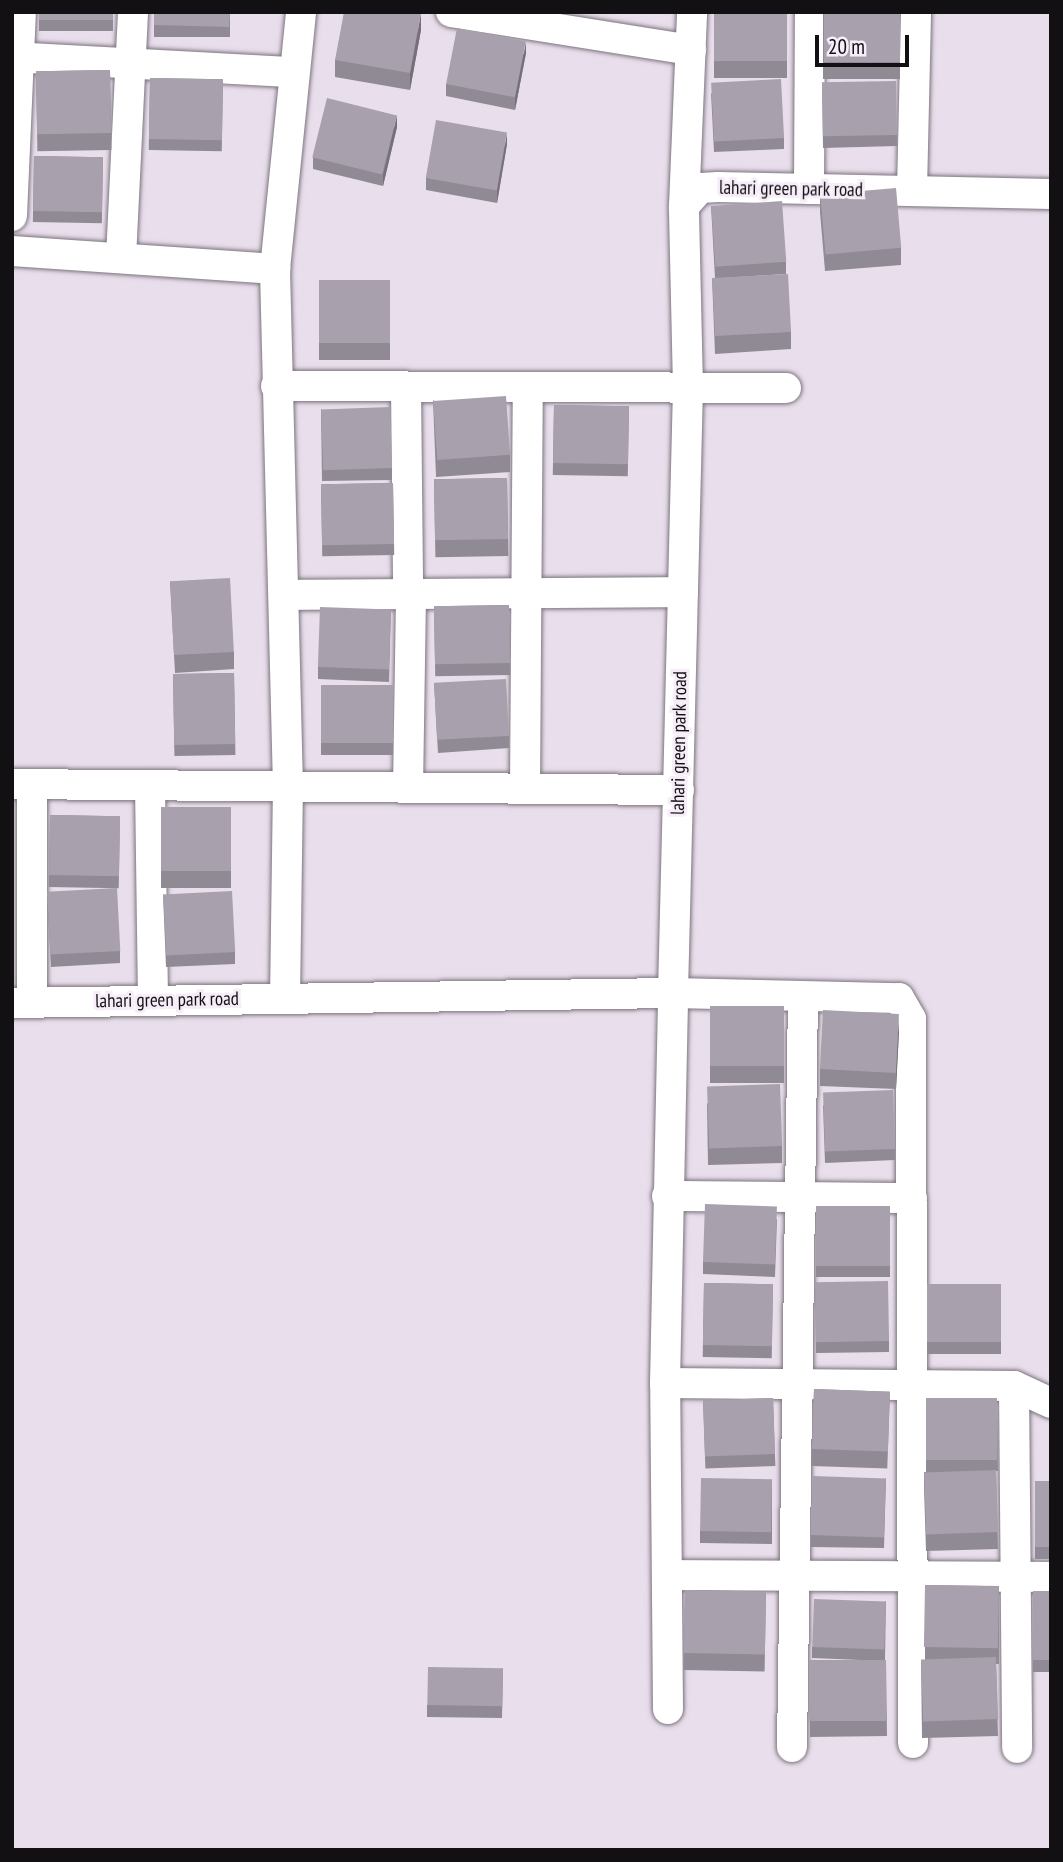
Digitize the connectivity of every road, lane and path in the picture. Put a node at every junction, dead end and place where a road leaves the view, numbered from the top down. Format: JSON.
{"nodes":[{"id":1,"x":22,"y":12,"type":"edge"},
{"id":2,"x":133,"y":12,"type":"edge"},
{"id":3,"x":301,"y":12,"type":"edge"},
{"id":4,"x":451,"y":12,"type":"edge"},
{"id":5,"x":692,"y":12,"type":"edge"},
{"id":6,"x":810,"y":12,"type":"edge"},
{"id":7,"x":916,"y":12,"type":"edge"},
{"id":8,"x":691,"y":50,"type":"junction"},
{"id":9,"x":16,"y":57,"type":"edge"},
{"id":10,"x":130,"y":63,"type":"junction"},
{"id":11,"x":293,"y":72,"type":"junction"},
{"id":12,"x":809,"y":189,"type":"junction"},
{"id":13,"x":912,"y":191,"type":"junction"},
{"id":14,"x":1051,"y":194,"type":"edge"},
{"id":15,"x":684,"y":206,"type":"junction"},
{"id":16,"x":12,"y":216,"type":"edge"},
{"id":17,"x":12,"y":251,"type":"edge"},
{"id":18,"x":121,"y":258,"type":"junction"},
{"id":19,"x":275,"y":269,"type":"junction"},
{"id":20,"x":276,"y":386,"type":"junction"},
{"id":21,"x":406,"y":387,"type":"junction"},
{"id":22,"x":528,"y":387,"type":"junction"},
{"id":23,"x":688,"y":388,"type":"junction"},
{"id":24,"x":786,"y":388,"type":"dead end"},
{"id":25,"x":683,"y":592,"type":"junction"},
{"id":26,"x":528,"y":593,"type":"junction"},
{"id":27,"x":410,"y":594,"type":"junction"},
{"id":28,"x":285,"y":595,"type":"junction"},
{"id":29,"x":22,"y":784,"type":"edge"},
{"id":30,"x":150,"y":785,"type":"junction"},
{"id":31,"x":288,"y":787,"type":"junction"},
{"id":32,"x":408,"y":788,"type":"junction"},
{"id":33,"x":526,"y":789,"type":"junction"},
{"id":34,"x":679,"y":790,"type":"junction"},
{"id":35,"x":673,"y":993,"type":"junction"},
{"id":36,"x":803,"y":997,"type":"junction"},
{"id":37,"x":153,"y":999,"type":"junction"},
{"id":38,"x":285,"y":999,"type":"junction"},
{"id":39,"x":22,"y":1003,"type":"edge"},
{"id":40,"x":667,"y":1196,"type":"junction"},
{"id":41,"x":799,"y":1197,"type":"junction"},
{"id":42,"x":912,"y":1198,"type":"junction"},
{"id":43,"x":665,"y":1383,"type":"junction"},
{"id":44,"x":796,"y":1383,"type":"junction"},
{"id":45,"x":912,"y":1384,"type":"junction"},
{"id":46,"x":1014,"y":1386,"type":"junction"},
{"id":47,"x":1051,"y":1403,"type":"edge"},
{"id":48,"x":793,"y":1574,"type":"junction"},
{"id":49,"x":668,"y":1575,"type":"junction"},
{"id":50,"x":913,"y":1575,"type":"junction"},
{"id":51,"x":1016,"y":1577,"type":"junction"},
{"id":52,"x":1051,"y":1577,"type":"edge"},
{"id":53,"x":668,"y":1709,"type":"dead end"},
{"id":54,"x":913,"y":1743,"type":"dead end"},
{"id":55,"x":792,"y":1747,"type":"dead end"},
{"id":56,"x":1017,"y":1748,"type":"dead end"}],
"edges":[{"from":1,"to":9,"type":"street"},
{"from":2,"to":10,"type":"street"},
{"from":3,"to":11,"type":"street"},
{"from":4,"to":8,"type":"street"},
{"from":5,"to":8,"type":"street"},
{"from":6,"to":12,"type":"street"},
{"from":7,"to":13,"type":"street"},
{"from":8,"to":15,"type":"street"},
{"from":9,"to":10,"type":"street"},
{"from":9,"to":16,"type":"street"},
{"from":10,"to":11,"type":"street"},
{"from":10,"to":18,"type":"street"},
{"from":11,"to":19,"type":"street"},
{"from":12,"to":13,"type":"street","name":"lahari green park road"},
{"from":12,"to":15,"type":"street","name":"lahari green park road"},
{"from":13,"to":14,"type":"street","name":"lahari green park road"},
{"from":15,"to":23,"type":"street","name":"lahari green park road"},
{"from":17,"to":18,"type":"street"},
{"from":18,"to":19,"type":"street"},
{"from":19,"to":20,"type":"street"},
{"from":20,"to":21,"type":"street"},
{"from":20,"to":28,"type":"street"},
{"from":21,"to":22,"type":"street"},
{"from":21,"to":27,"type":"street"},
{"from":22,"to":23,"type":"street"},
{"from":22,"to":26,"type":"street"},
{"from":23,"to":24,"type":"street"},
{"from":23,"to":25,"type":"street","name":"lahari green park road"},
{"from":25,"to":26,"type":"street"},
{"from":25,"to":34,"type":"street","name":"lahari green park road"},
{"from":26,"to":27,"type":"street"},
{"from":26,"to":33,"type":"street"},
{"from":27,"to":28,"type":"street"},
{"from":27,"to":32,"type":"street"},
{"from":28,"to":31,"type":"street"},
{"from":29,"to":30,"type":"street"},
{"from":29,"to":39,"type":"street"},
{"from":30,"to":31,"type":"street"},
{"from":30,"to":37,"type":"street"},
{"from":31,"to":32,"type":"street"},
{"from":31,"to":38,"type":"street"},
{"from":32,"to":33,"type":"street"},
{"from":33,"to":34,"type":"street"},
{"from":34,"to":35,"type":"street","name":"lahari green park road"},
{"from":35,"to":36,"type":"street"},
{"from":35,"to":38,"type":"street","name":"lahari green park road"},
{"from":35,"to":40,"type":"street"},
{"from":36,"to":41,"type":"street"},
{"from":36,"to":42,"type":"street"},
{"from":37,"to":38,"type":"street","name":"lahari green park road"},
{"from":37,"to":39,"type":"street","name":"lahari green park road"},
{"from":40,"to":41,"type":"street"},
{"from":40,"to":43,"type":"street"},
{"from":41,"to":42,"type":"street"},
{"from":41,"to":44,"type":"street"},
{"from":42,"to":45,"type":"street"},
{"from":43,"to":44,"type":"street"},
{"from":43,"to":49,"type":"street"},
{"from":44,"to":45,"type":"street"},
{"from":44,"to":48,"type":"street"},
{"from":45,"to":46,"type":"street"},
{"from":45,"to":50,"type":"street"},
{"from":46,"to":47,"type":"street"},
{"from":46,"to":51,"type":"street"},
{"from":48,"to":49,"type":"street"},
{"from":48,"to":50,"type":"street"},
{"from":48,"to":55,"type":"street"},
{"from":49,"to":53,"type":"street"},
{"from":50,"to":51,"type":"street"},
{"from":50,"to":54,"type":"street"},
{"from":51,"to":52,"type":"street"},
{"from":51,"to":56,"type":"street"}]}
